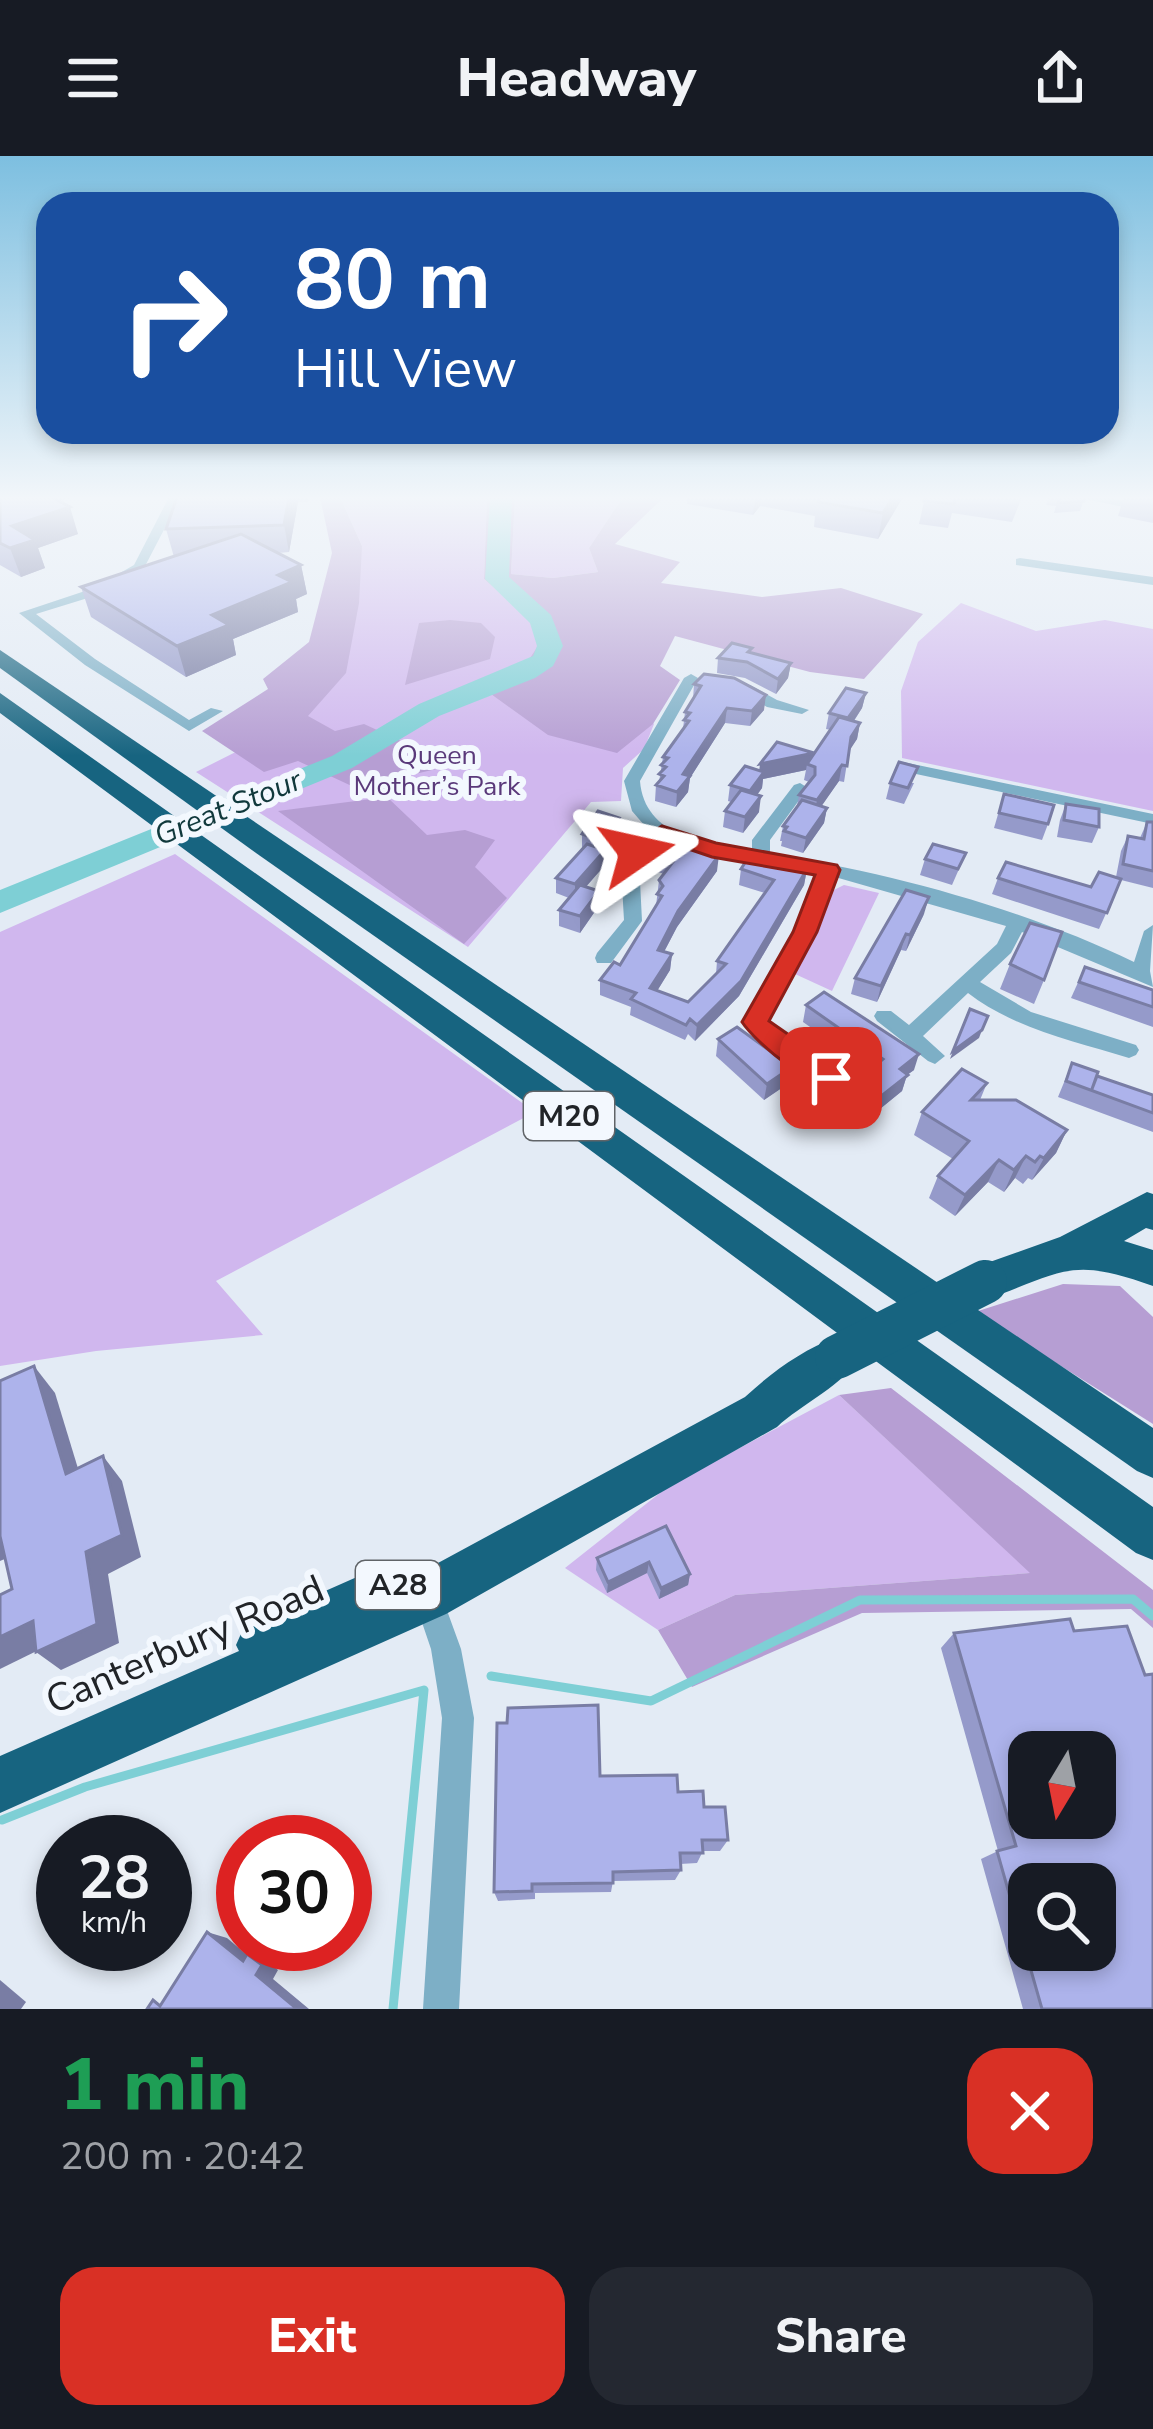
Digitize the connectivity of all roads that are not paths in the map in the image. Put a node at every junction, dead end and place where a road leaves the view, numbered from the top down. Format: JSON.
{"nodes":[{"id":1,"x":109,"y":583,"type":"edge"},
{"id":2,"x":17,"y":598,"type":"dead end"},
{"id":3,"x":36,"y":610,"type":"junction"},
{"id":4,"x":0,"y":657,"type":"edge"},
{"id":5,"x":0,"y":701,"type":"edge"},
{"id":6,"x":802,"y":710,"type":"dead end"},
{"id":7,"x":216,"y":712,"type":"dead end"},
{"id":8,"x":902,"y":766,"type":"edge"},
{"id":9,"x":800,"y":788,"type":"edge"},
{"id":10,"x":1153,"y":819,"type":"edge"},
{"id":11,"x":662,"y":832,"type":"junction"},
{"id":12,"x":760,"y":856,"type":"junction"},
{"id":13,"x":829,"y":870,"type":"junction"},
{"id":14,"x":608,"y":887,"type":"dead end"},
{"id":15,"x":631,"y":888,"type":"junction"},
{"id":16,"x":1016,"y":926,"type":"junction"},
{"id":17,"x":1153,"y":931,"type":"edge"},
{"id":18,"x":604,"y":958,"type":"dead end"},
{"id":19,"x":1146,"y":976,"type":"edge"},
{"id":20,"x":969,"y":984,"type":"junction"},
{"id":21,"x":884,"y":1016,"type":"dead end"},
{"id":22,"x":909,"y":1037,"type":"junction"},
{"id":23,"x":1129,"y":1051,"type":"dead end"},
{"id":24,"x":935,"y":1057,"type":"dead end"},
{"id":25,"x":831,"y":1078,"type":"dead end"},
{"id":26,"x":1142,"y":1214,"type":"edge"},
{"id":27,"x":1074,"y":1249,"type":"junction"},
{"id":28,"x":1153,"y":1254,"type":"edge"},
{"id":29,"x":1153,"y":1268,"type":"edge"},
{"id":30,"x":1153,"y":1455,"type":"edge"},
{"id":31,"x":1153,"y":1537,"type":"edge"},
{"id":32,"x":424,"y":1586,"type":"junction"},
{"id":33,"x":0,"y":1762,"type":"edge"},
{"id":34,"x":0,"y":1785,"type":"edge"},
{"id":35,"x":441,"y":2009,"type":"edge"}],
"edges":[{"from":1,"to":3,"type":"street"},
{"from":2,"to":3,"type":"street"},
{"from":3,"to":7,"type":"street"},
{"from":4,"to":30,"type":"highway","number":"M20"},
{"from":5,"to":31,"type":"highway","number":"M20"},
{"from":6,"to":11,"type":"street"},
{"from":8,"to":10,"type":"street"},
{"from":9,"to":12,"type":"street"},
{"from":11,"to":12,"type":"street"},
{"from":11,"to":15,"type":"street"},
{"from":12,"to":13,"type":"street"},
{"from":13,"to":16,"type":"street"},
{"from":13,"to":25,"type":"street"},
{"from":14,"to":15,"type":"street"},
{"from":15,"to":18,"type":"street"},
{"from":16,"to":19,"type":"street"},
{"from":16,"to":20,"type":"street"},
{"from":17,"to":19,"type":"street"},
{"from":20,"to":22,"type":"street"},
{"from":20,"to":23,"type":"street"},
{"from":21,"to":22,"type":"street"},
{"from":22,"to":24,"type":"street"},
{"from":26,"to":27,"type":"highway","name":"Canterbury Road","number":"A28"},
{"from":26,"to":28,"type":"highway","number":"A28"},
{"from":27,"to":29,"type":"highway"},
{"from":27,"to":32,"type":"highway","name":"Canterbury Road","number":"A28","bridge":true},
{"from":32,"to":33,"type":"highway","name":"Canterbury Road","number":"A28"},
{"from":32,"to":34,"type":"highway","name":"Canterbury Road","number":"A28"},
{"from":32,"to":35,"type":"street"}]}
